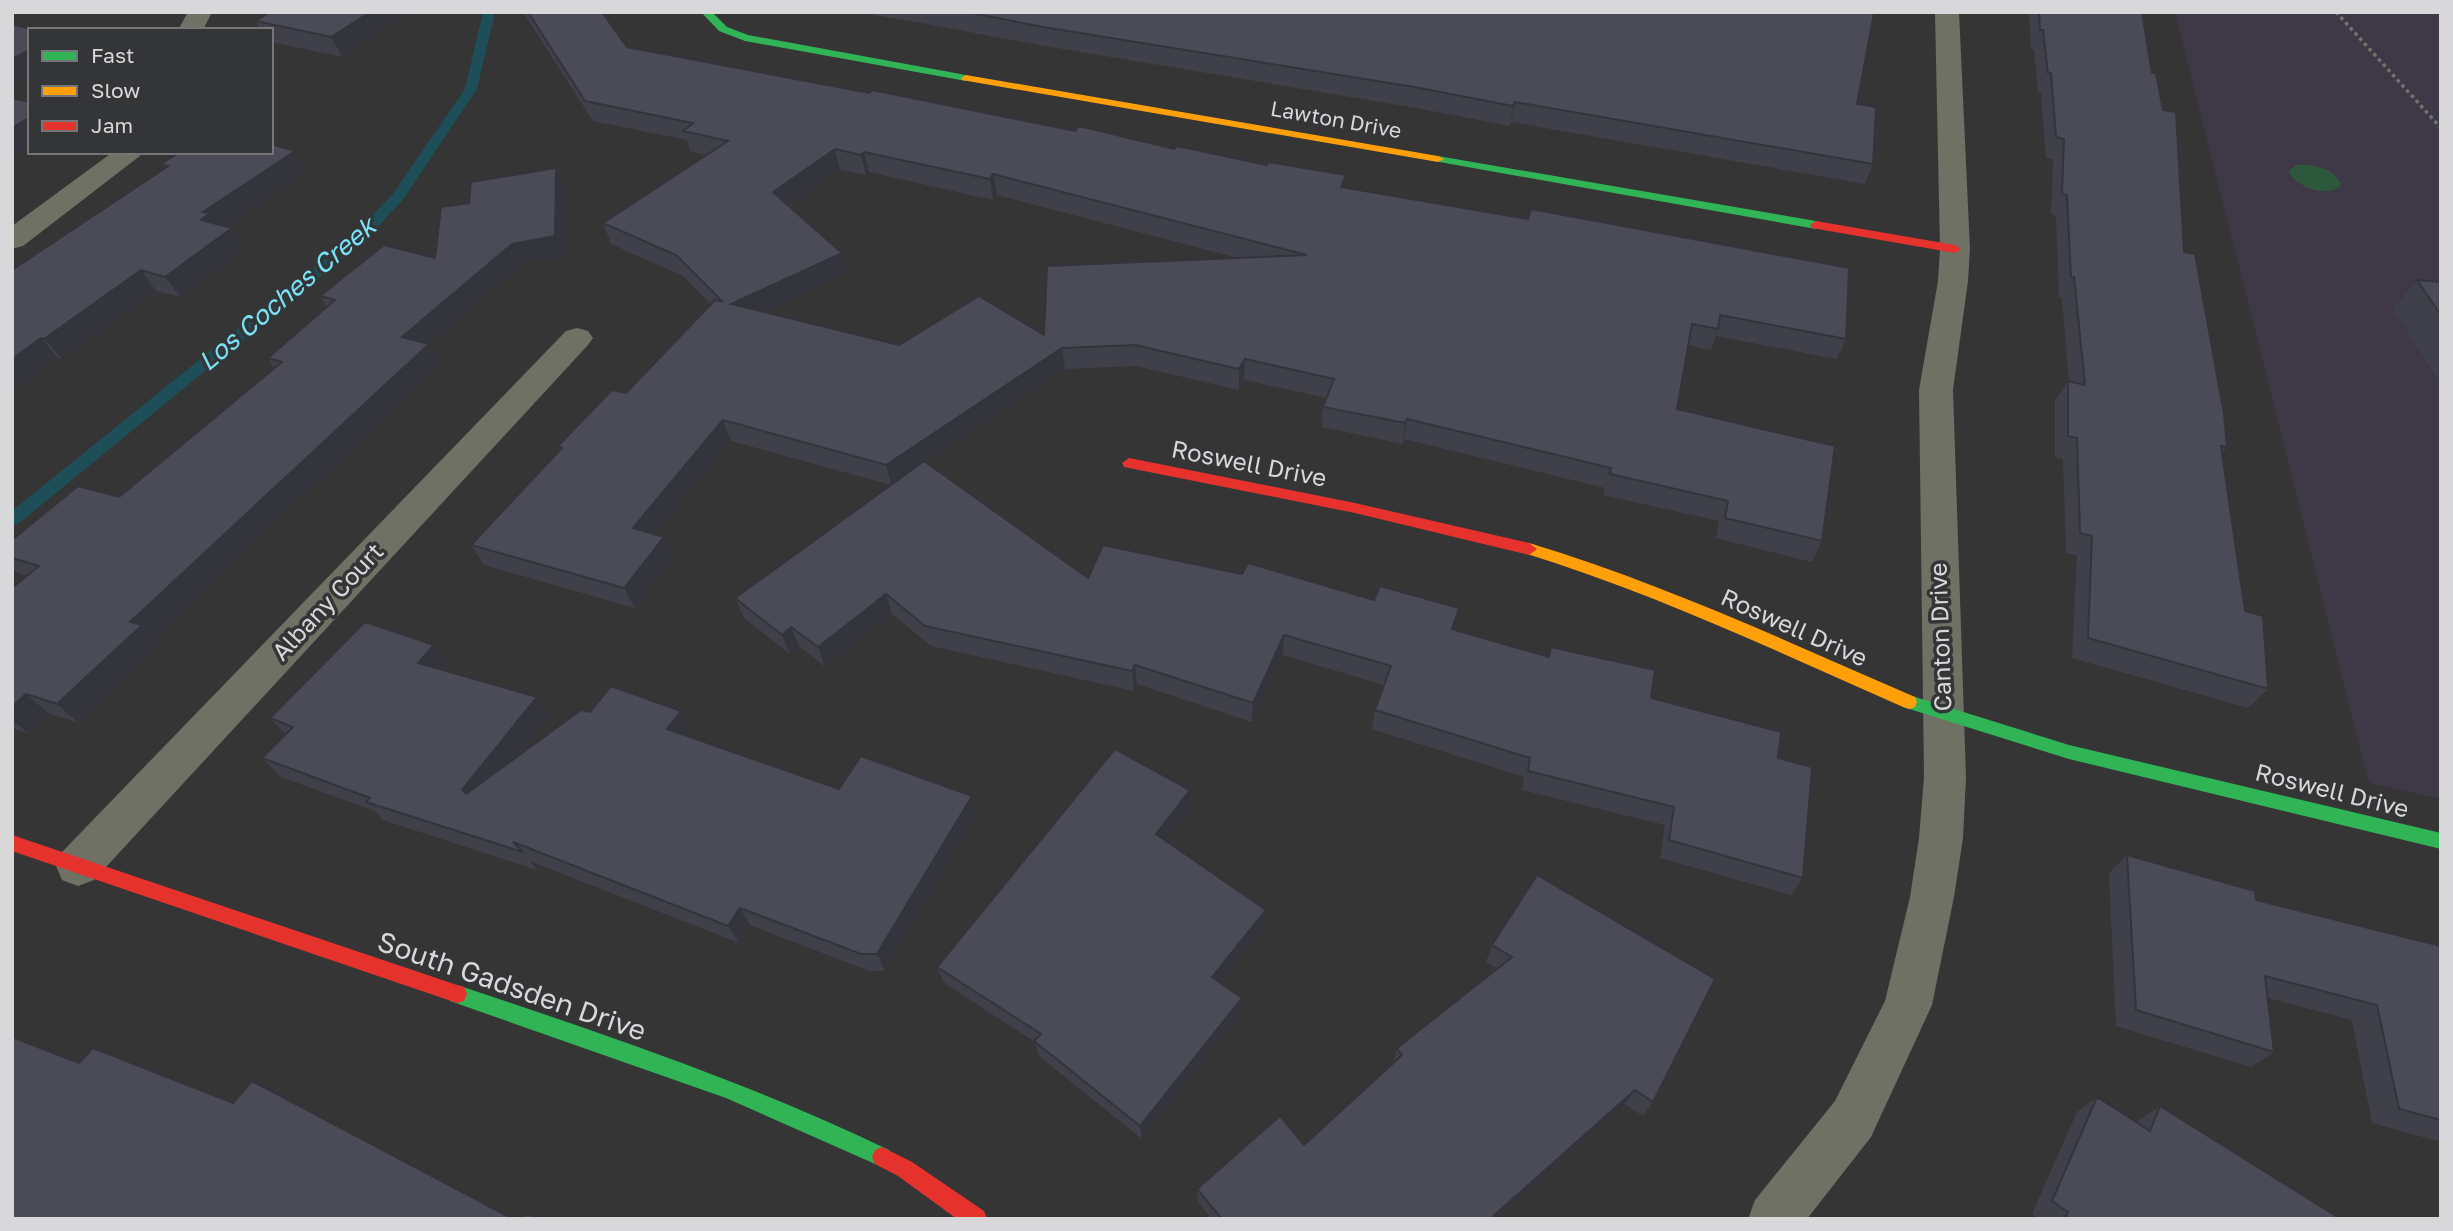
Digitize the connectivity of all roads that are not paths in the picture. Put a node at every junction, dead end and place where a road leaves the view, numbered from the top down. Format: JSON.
{"nodes":[{"id":1,"x":200,"y":12,"type":"edge"},
{"id":2,"x":1947,"y":12,"type":"edge"},
{"id":3,"x":710,"y":18,"type":"edge"},
{"id":4,"x":191,"y":28,"type":"edge"},
{"id":5,"x":128,"y":154,"type":"edge"},
{"id":6,"x":12,"y":240,"type":"edge"},
{"id":7,"x":1955,"y":249,"type":"junction"},
{"id":8,"x":578,"y":338,"type":"dead end"},
{"id":9,"x":1129,"y":463,"type":"dead end"},
{"id":10,"x":1943,"y":714,"type":"junction"},
{"id":11,"x":2441,"y":841,"type":"edge"},
{"id":12,"x":12,"y":843,"type":"edge"},
{"id":13,"x":78,"y":866,"type":"junction"},
{"id":14,"x":976,"y":1219,"type":"edge"},
{"id":15,"x":1774,"y":1219,"type":"edge"}],
"edges":[{"from":1,"to":4,"type":"street"},
{"from":2,"to":7,"type":"street","name":"Canton Drive"},
{"from":3,"to":7,"type":"street","name":"Lawton Drive"},
{"from":5,"to":6,"type":"street"},
{"from":7,"to":10,"type":"street","name":"Canton Drive"},
{"from":8,"to":13,"type":"street","name":"Albany Court"},
{"from":9,"to":10,"type":"street","name":"Roswell Drive"},
{"from":10,"to":11,"type":"street","name":"Roswell Drive"},
{"from":10,"to":15,"type":"street","name":"Canton Drive"},
{"from":12,"to":13,"type":"street","name":"South Gadsden Drive"},
{"from":13,"to":14,"type":"street","name":"South Gadsden Drive"}]}
